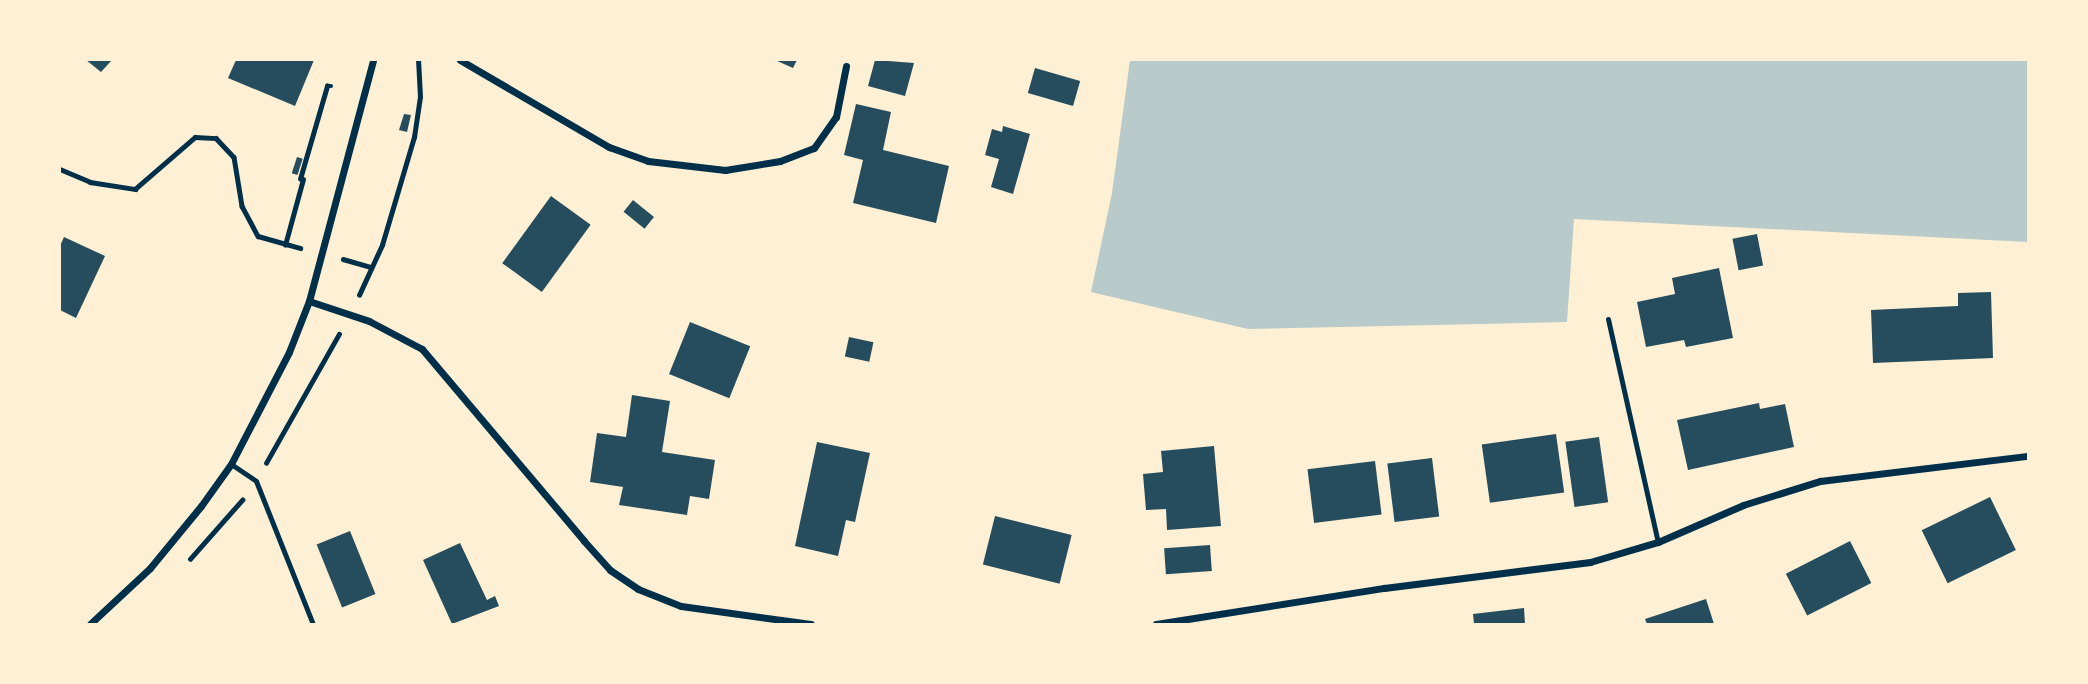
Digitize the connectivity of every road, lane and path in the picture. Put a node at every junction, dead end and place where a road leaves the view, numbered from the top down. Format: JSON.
{"nodes":[{"id":1,"x":373,"y":60,"type":"edge"},
{"id":2,"x":460,"y":60,"type":"edge"},
{"id":3,"x":846,"y":66,"type":"dead end"},
{"id":4,"x":331,"y":86,"type":"dead end"},
{"id":5,"x":60,"y":169,"type":"edge"},
{"id":6,"x":285,"y":244,"type":"junction"},
{"id":7,"x":322,"y":253,"type":"junction"},
{"id":8,"x":371,"y":267,"type":"dead end"},
{"id":9,"x":309,"y":301,"type":"junction"},
{"id":10,"x":1608,"y":319,"type":"dead end"},
{"id":11,"x":2028,"y":456,"type":"edge"},
{"id":12,"x":231,"y":464,"type":"junction"},
{"id":13,"x":1658,"y":542,"type":"junction"},
{"id":14,"x":1174,"y":622,"type":"junction"},
{"id":15,"x":90,"y":625,"type":"edge"},
{"id":16,"x":313,"y":625,"type":"edge"},
{"id":17,"x":811,"y":625,"type":"edge"},
{"id":18,"x":1156,"y":625,"type":"edge"},
{"id":19,"x":1183,"y":625,"type":"edge"}],
"edges":[{"from":1,"to":7,"type":"street"},
{"from":2,"to":3,"type":"street"},
{"from":4,"to":6,"type":"path"},
{"from":5,"to":6,"type":"path"},
{"from":6,"to":7,"type":"path"},
{"from":7,"to":8,"type":"path"},
{"from":7,"to":9,"type":"street"},
{"from":9,"to":12,"type":"street"},
{"from":9,"to":17,"type":"street"},
{"from":10,"to":13,"type":"lane"},
{"from":11,"to":13,"type":"street"},
{"from":12,"to":15,"type":"street"},
{"from":12,"to":16,"type":"lane"},
{"from":13,"to":14,"type":"street"},
{"from":14,"to":18,"type":"street"},
{"from":14,"to":19,"type":"street"}]}
